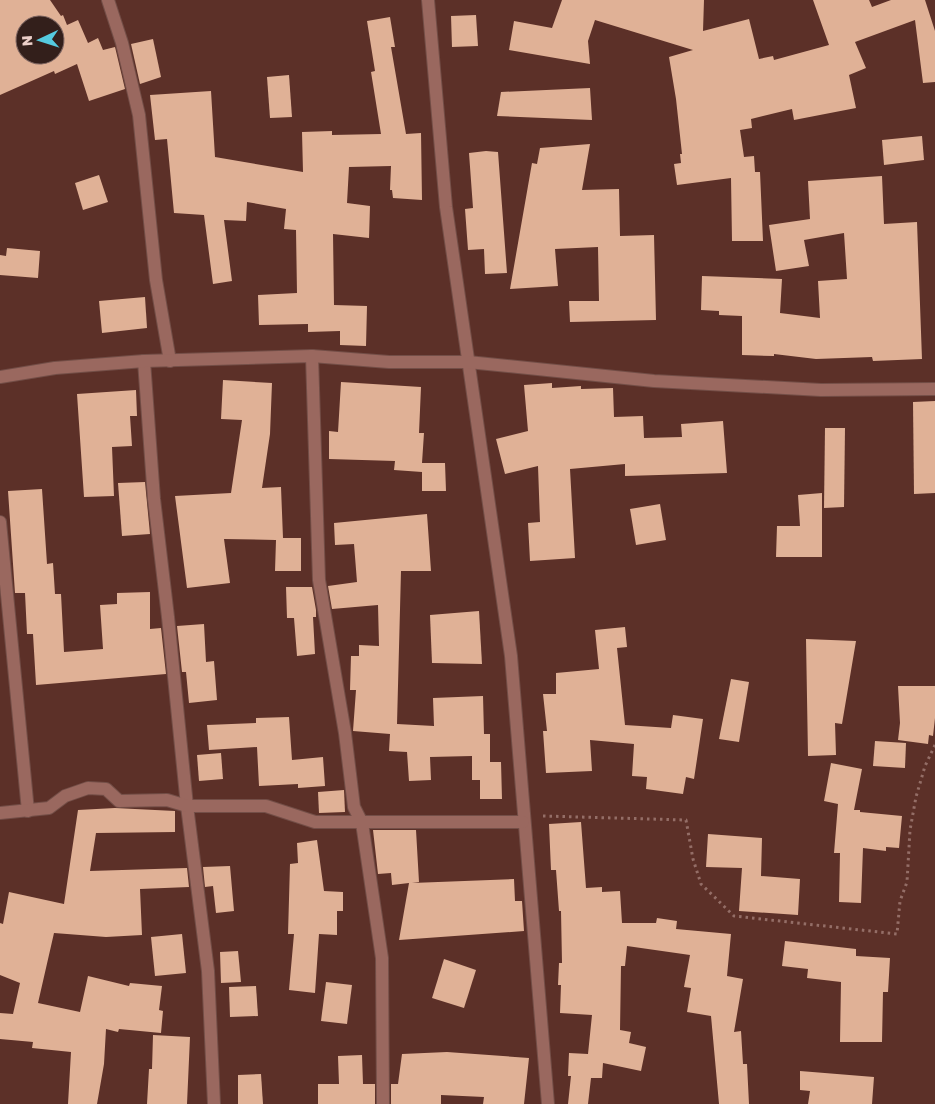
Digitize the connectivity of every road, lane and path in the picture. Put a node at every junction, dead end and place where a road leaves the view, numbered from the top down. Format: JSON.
{"nodes":[{"id":1,"x":108,"y":0,"type":"edge"},
{"id":2,"x":428,"y":0,"type":"edge"},
{"id":3,"x":312,"y":356,"type":"junction"},
{"id":4,"x":144,"y":361,"type":"junction"},
{"id":5,"x":170,"y":361,"type":"junction"},
{"id":6,"x":468,"y":362,"type":"junction"},
{"id":7,"x":0,"y":377,"type":"edge"},
{"id":8,"x":935,"y":389,"type":"edge"},
{"id":9,"x":0,"y":522,"type":"edge"},
{"id":10,"x":935,"y":745,"type":"edge"},
{"id":11,"x":187,"y":806,"type":"junction"},
{"id":12,"x":28,"y":811,"type":"junction"},
{"id":13,"x":0,"y":812,"type":"edge"},
{"id":14,"x":523,"y":819,"type":"junction"},
{"id":15,"x":362,"y":823,"type":"junction"},
{"id":16,"x":214,"y":1104,"type":"edge"},
{"id":17,"x":383,"y":1104,"type":"edge"},
{"id":18,"x":548,"y":1104,"type":"edge"}],
"edges":[{"from":1,"to":5,"type":"street"},
{"from":2,"to":6,"type":"street"},
{"from":3,"to":5,"type":"street"},
{"from":3,"to":6,"type":"street"},
{"from":3,"to":15,"type":"street"},
{"from":4,"to":5,"type":"street"},
{"from":4,"to":7,"type":"street"},
{"from":4,"to":11,"type":"street"},
{"from":6,"to":8,"type":"street"},
{"from":6,"to":14,"type":"street"},
{"from":9,"to":12,"type":"street"},
{"from":10,"to":14,"type":"path"},
{"from":11,"to":12,"type":"street"},
{"from":11,"to":15,"type":"street"},
{"from":11,"to":16,"type":"street"},
{"from":12,"to":13,"type":"street"},
{"from":14,"to":15,"type":"street"},
{"from":14,"to":18,"type":"street"},
{"from":15,"to":17,"type":"street"}]}
